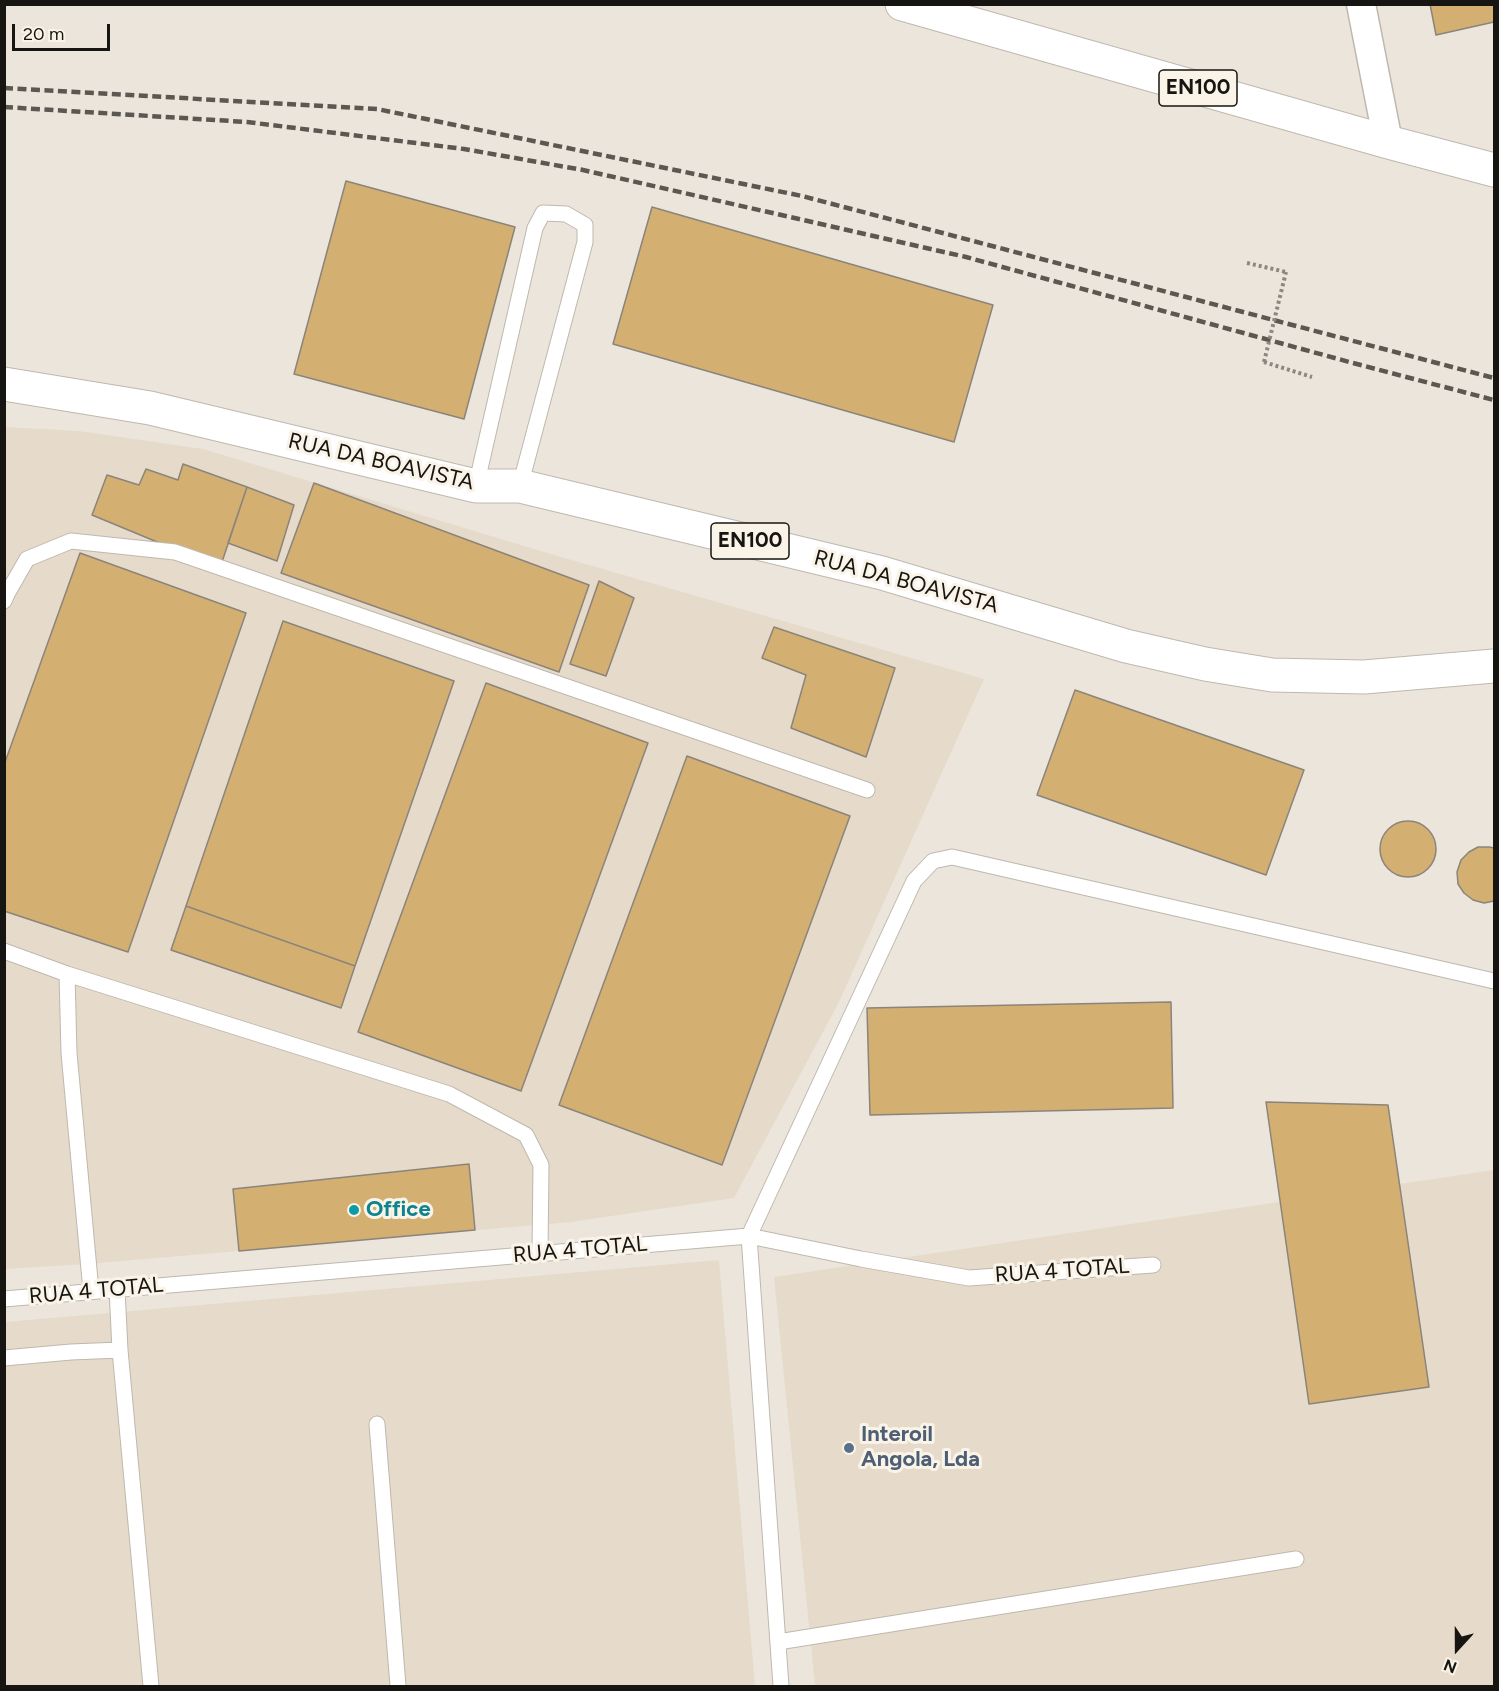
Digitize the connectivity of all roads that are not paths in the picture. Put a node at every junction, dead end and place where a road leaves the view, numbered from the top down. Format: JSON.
{"nodes":[{"id":1,"x":902,"y":4,"type":"edge"},
{"id":2,"x":1361,"y":4,"type":"edge"},
{"id":3,"x":973,"y":15,"type":"edge"},
{"id":4,"x":1388,"y":142,"type":"junction"},
{"id":5,"x":1494,"y":170,"type":"edge"},
{"id":6,"x":4,"y":384,"type":"edge"},
{"id":7,"x":476,"y":486,"type":"junction"},
{"id":8,"x":520,"y":486,"type":"junction"},
{"id":9,"x":4,"y":601,"type":"edge"},
{"id":10,"x":1494,"y":666,"type":"edge"},
{"id":11,"x":867,"y":790,"type":"dead end"},
{"id":12,"x":4,"y":951,"type":"edge"},
{"id":13,"x":66,"y":974,"type":"junction"},
{"id":14,"x":1494,"y":981,"type":"edge"},
{"id":15,"x":749,"y":1236,"type":"junction"},
{"id":16,"x":540,"y":1253,"type":"junction"},
{"id":17,"x":1153,"y":1265,"type":"dead end"},
{"id":18,"x":117,"y":1289,"type":"junction"},
{"id":19,"x":90,"y":1291,"type":"junction"},
{"id":20,"x":4,"y":1299,"type":"edge"},
{"id":21,"x":120,"y":1350,"type":"junction"},
{"id":22,"x":4,"y":1358,"type":"edge"},
{"id":23,"x":377,"y":1424,"type":"dead end"},
{"id":24,"x":1296,"y":1559,"type":"dead end"},
{"id":25,"x":778,"y":1642,"type":"junction"},
{"id":26,"x":151,"y":1686,"type":"edge"},
{"id":27,"x":398,"y":1686,"type":"edge"},
{"id":28,"x":781,"y":1686,"type":"edge"}],
"edges":[{"from":1,"to":3,"type":"main road","number":"EN100"},
{"from":2,"to":4,"type":"street"},
{"from":3,"to":4,"type":"main road","number":"EN100"},
{"from":4,"to":5,"type":"main road","number":"EN100"},
{"from":6,"to":7,"type":"main road","name":"RUA DA BOAVISTA","number":"EN100"},
{"from":7,"to":8,"type":"main road","name":"RUA DA BOAVISTA","number":"EN100"},
{"from":7,"to":8,"type":"lane"},
{"from":8,"to":10,"type":"main road","name":"RUA DA BOAVISTA","number":"EN100"},
{"from":9,"to":11,"type":"lane"},
{"from":12,"to":13,"type":"lane"},
{"from":13,"to":16,"type":"lane"},
{"from":13,"to":19,"type":"lane"},
{"from":14,"to":15,"type":"lane"},
{"from":15,"to":16,"type":"lane","name":"RUA 4 TOTAL"},
{"from":15,"to":17,"type":"lane","name":"RUA 4 TOTAL"},
{"from":15,"to":25,"type":"lane"},
{"from":16,"to":18,"type":"lane","name":"RUA 4 TOTAL"},
{"from":18,"to":19,"type":"lane","name":"RUA 4 TOTAL"},
{"from":18,"to":21,"type":"lane"},
{"from":19,"to":20,"type":"lane","name":"RUA 4 TOTAL"},
{"from":21,"to":22,"type":"lane"},
{"from":21,"to":26,"type":"lane"},
{"from":23,"to":27,"type":"lane"},
{"from":24,"to":25,"type":"lane"},
{"from":25,"to":28,"type":"lane"}]}
